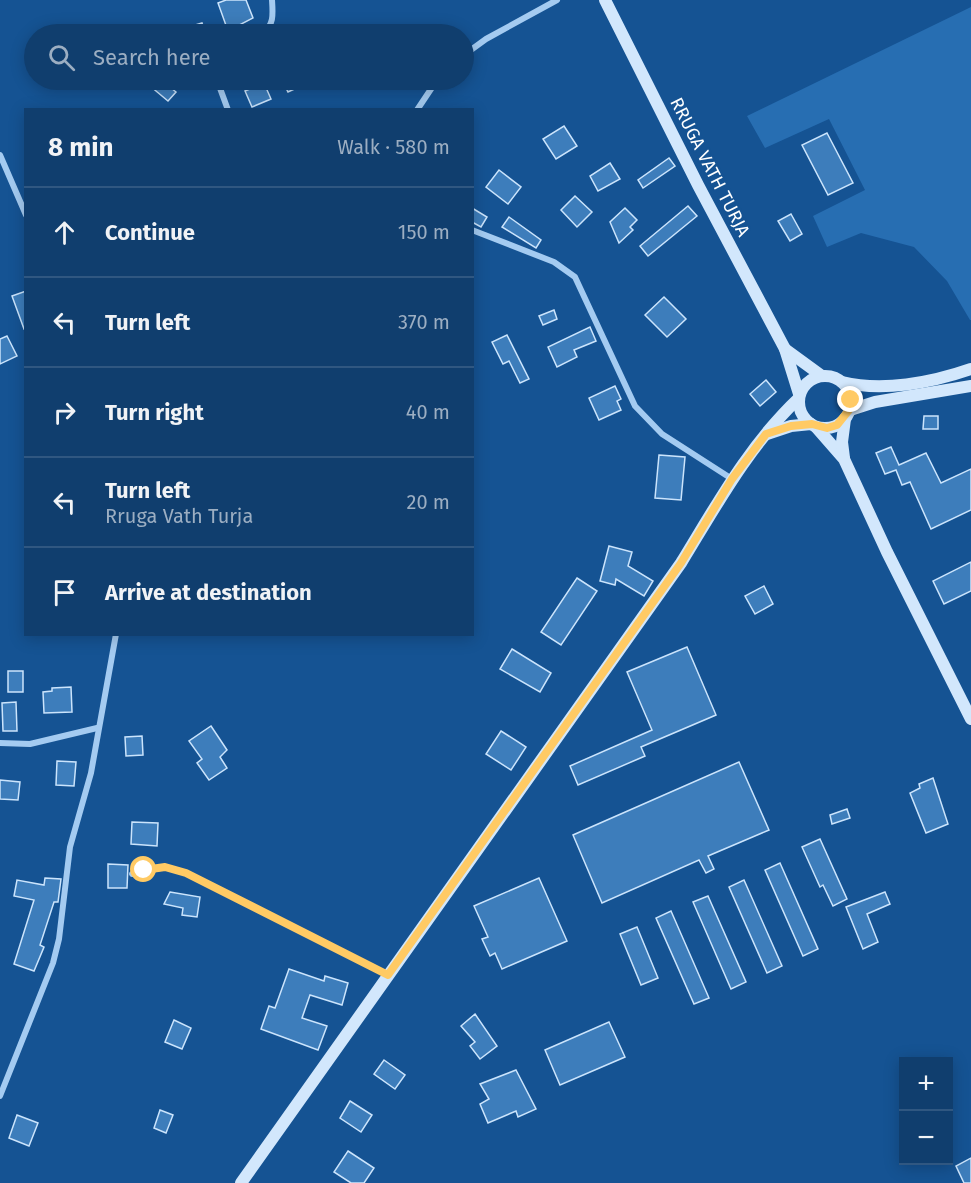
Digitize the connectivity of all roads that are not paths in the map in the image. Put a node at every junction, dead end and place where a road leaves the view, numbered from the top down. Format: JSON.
{"nodes":[{"id":1,"x":272,"y":0,"type":"edge"},
{"id":2,"x":557,"y":0,"type":"edge"},
{"id":3,"x":605,"y":0,"type":"edge"},
{"id":4,"x":271,"y":24,"type":"edge"},
{"id":5,"x":474,"y":48,"type":"edge"},
{"id":6,"x":221,"y":90,"type":"edge"},
{"id":7,"x":431,"y":90,"type":"edge"},
{"id":8,"x":227,"y":108,"type":"edge"},
{"id":9,"x":418,"y":108,"type":"edge"},
{"id":10,"x":0,"y":155,"type":"edge"},
{"id":11,"x":24,"y":210,"type":"edge"},
{"id":12,"x":474,"y":231,"type":"edge"},
{"id":13,"x":785,"y":349,"type":"junction"},
{"id":14,"x":971,"y":369,"type":"edge"},
{"id":15,"x":822,"y":376,"type":"junction"},
{"id":16,"x":842,"y":382,"type":"junction"},
{"id":17,"x":971,"y":386,"type":"edge"},
{"id":18,"x":799,"y":396,"type":"junction"},
{"id":19,"x":847,"y":414,"type":"junction"},
{"id":20,"x":814,"y":425,"type":"junction"},
{"id":21,"x":766,"y":434,"type":"junction"},
{"id":22,"x":844,"y":459,"type":"junction"},
{"id":23,"x":732,"y":479,"type":"junction"},
{"id":24,"x":116,"y":636,"type":"edge"},
{"id":25,"x":971,"y":719,"type":"edge"},
{"id":26,"x":97,"y":728,"type":"junction"},
{"id":27,"x":0,"y":743,"type":"edge"},
{"id":28,"x":132,"y":874,"type":"dead end"},
{"id":29,"x":388,"y":975,"type":"junction"},
{"id":30,"x":0,"y":1096,"type":"edge"},
{"id":31,"x":241,"y":1183,"type":"edge"}],
"edges":[{"from":1,"to":4,"type":"street"},
{"from":2,"to":5,"type":"street"},
{"from":3,"to":13,"type":"street","name":"RRUGA VATH TURJA"},
{"from":6,"to":8,"type":"street"},
{"from":7,"to":9,"type":"street"},
{"from":10,"to":11,"type":"street"},
{"from":12,"to":23,"type":"street"},
{"from":13,"to":15,"type":"street","name":"RRUGA VATH TURJA"},
{"from":13,"to":18,"type":"street","name":"RRUGA VATH TURJA"},
{"from":14,"to":16,"type":"street"},
{"from":15,"to":16,"type":"street","name":"RRUGA VATH TURJA"},
{"from":15,"to":18,"type":"street"},
{"from":16,"to":19,"type":"street","name":"RRUGA VATH TURJA"},
{"from":17,"to":19,"type":"street"},
{"from":18,"to":20,"type":"street","name":"RRUGA VATH TURJA"},
{"from":18,"to":21,"type":"street"},
{"from":19,"to":20,"type":"street"},
{"from":19,"to":22,"type":"street","name":"RRUGA VATH TURJA"},
{"from":20,"to":21,"type":"street"},
{"from":20,"to":22,"type":"street","name":"RRUGA VATH TURJA"},
{"from":21,"to":23,"type":"street"},
{"from":22,"to":25,"type":"street","name":"RRUGA VATH TURJA"},
{"from":23,"to":29,"type":"street"},
{"from":24,"to":26,"type":"street"},
{"from":26,"to":27,"type":"street"},
{"from":26,"to":30,"type":"street"},
{"from":28,"to":29,"type":"street"},
{"from":29,"to":31,"type":"street"}]}
